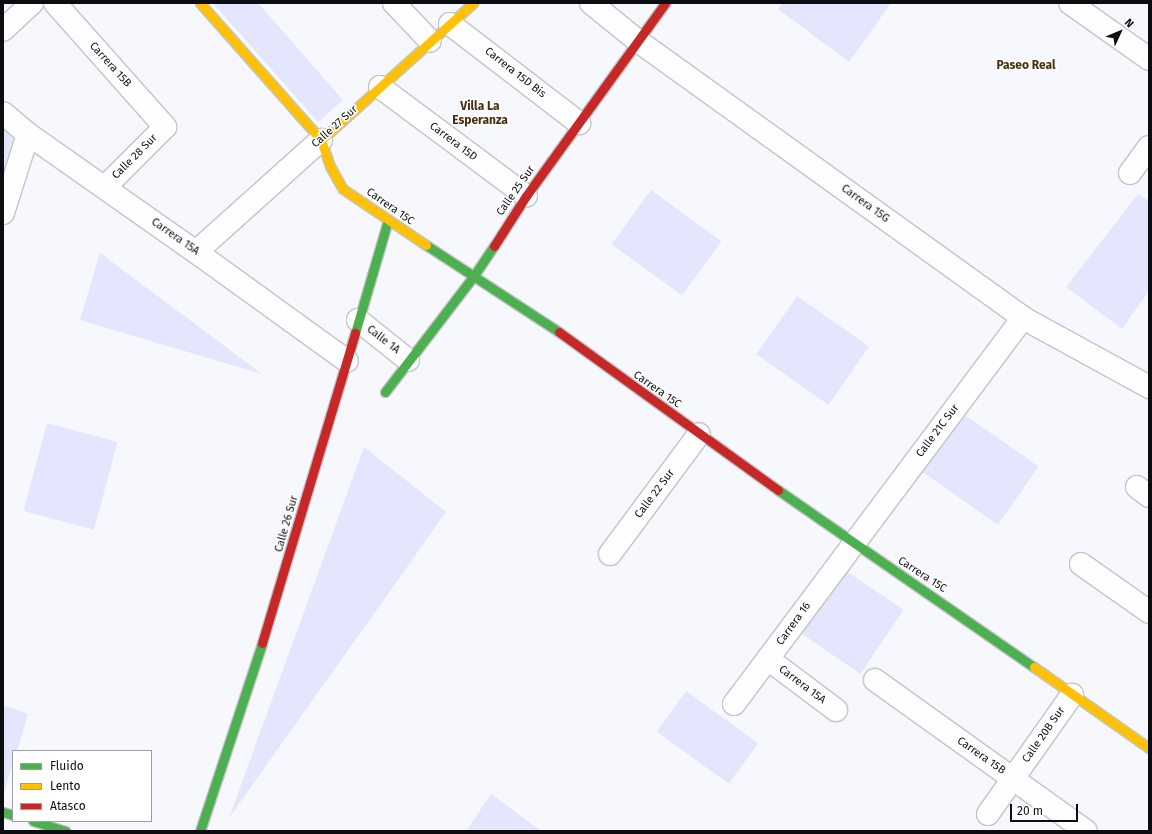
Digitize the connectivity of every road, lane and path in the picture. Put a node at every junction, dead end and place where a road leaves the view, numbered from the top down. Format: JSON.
{"nodes":[{"id":1,"x":32,"y":3,"type":"edge"},
{"id":2,"x":55,"y":3,"type":"edge"},
{"id":3,"x":200,"y":3,"type":"edge"},
{"id":4,"x":394,"y":3,"type":"edge"},
{"id":5,"x":473,"y":3,"type":"edge"},
{"id":6,"x":592,"y":3,"type":"edge"},
{"id":7,"x":666,"y":3,"type":"edge"},
{"id":8,"x":1070,"y":3,"type":"edge"},
{"id":9,"x":450,"y":24,"type":"junction"},
{"id":10,"x":3,"y":30,"type":"edge"},
{"id":11,"x":638,"y":41,"type":"junction"},
{"id":12,"x":430,"y":42,"type":"junction"},
{"id":13,"x":1149,"y":59,"type":"edge"},
{"id":14,"x":380,"y":87,"type":"junction"},
{"id":15,"x":3,"y":113,"type":"edge"},
{"id":16,"x":579,"y":123,"type":"junction"},
{"id":17,"x":165,"y":127,"type":"joint"},
{"id":18,"x":28,"y":134,"type":"junction"},
{"id":19,"x":321,"y":140,"type":"junction"},
{"id":20,"x":1149,"y":146,"type":"edge"},
{"id":21,"x":1130,"y":173,"type":"dead end"},
{"id":22,"x":105,"y":187,"type":"junction"},
{"id":23,"x":526,"y":196,"type":"junction"},
{"id":24,"x":3,"y":213,"type":"edge"},
{"id":25,"x":388,"y":220,"type":"junction"},
{"id":26,"x":196,"y":252,"type":"junction"},
{"id":27,"x":473,"y":277,"type":"junction"},
{"id":28,"x":1023,"y":318,"type":"junction"},
{"id":29,"x":358,"y":320,"type":"junction"},
{"id":30,"x":408,"y":360,"type":"junction"},
{"id":31,"x":347,"y":361,"type":"junction"},
{"id":32,"x":1149,"y":387,"type":"edge"},
{"id":33,"x":385,"y":392,"type":"dead end"},
{"id":34,"x":699,"y":434,"type":"junction"},
{"id":35,"x":853,"y":544,"type":"junction"},
{"id":36,"x":610,"y":554,"type":"dead end"},
{"id":37,"x":1081,"y":564,"type":"dead end"},
{"id":38,"x":1149,"y":612,"type":"edge"},
{"id":39,"x":768,"y":660,"type":"junction"},
{"id":40,"x":875,"y":680,"type":"dead end"},
{"id":41,"x":1072,"y":695,"type":"junction"},
{"id":42,"x":734,"y":704,"type":"dead end"},
{"id":43,"x":836,"y":710,"type":"dead end"},
{"id":44,"x":1149,"y":748,"type":"edge"},
{"id":45,"x":1013,"y":779,"type":"junction"},
{"id":46,"x":988,"y":814,"type":"dead end"},
{"id":47,"x":35,"y":822,"type":"edge"},
{"id":48,"x":64,"y":831,"type":"edge"},
{"id":49,"x":200,"y":831,"type":"edge"},
{"id":50,"x":1086,"y":831,"type":"edge"}],
"edges":[{"from":1,"to":10,"type":"street"},
{"from":2,"to":17,"type":"street","name":"Carrera 15B"},
{"from":3,"to":19,"type":"street","name":"Carrera 15C"},
{"from":4,"to":12,"type":"street"},
{"from":5,"to":9,"type":"street","name":"Calle 27 Sur"},
{"from":6,"to":11,"type":"street","name":"Carrera 15G"},
{"from":7,"to":11,"type":"street","name":"Calle 25 Sur"},
{"from":8,"to":13,"type":"street"},
{"from":9,"to":12,"type":"street","name":"Calle 27 Sur"},
{"from":9,"to":16,"type":"street","name":"Carrera 15D Bis"},
{"from":11,"to":16,"type":"street","name":"Calle 25 Sur"},
{"from":11,"to":28,"type":"street","name":"Carrera 15G"},
{"from":12,"to":14,"type":"street","name":"Calle 27 Sur"},
{"from":14,"to":19,"type":"street","name":"Calle 27 Sur"},
{"from":14,"to":23,"type":"street","name":"Carrera 15D"},
{"from":15,"to":18,"type":"street","name":"Carrera 15A"},
{"from":16,"to":23,"type":"street","name":"Calle 25 Sur"},
{"from":17,"to":22,"type":"street","name":"Calle 28 Sur"},
{"from":18,"to":22,"type":"street","name":"Carrera 15A"},
{"from":18,"to":24,"type":"street"},
{"from":19,"to":25,"type":"street","name":"Carrera 15C"},
{"from":19,"to":26,"type":"street","name":"Calle 27 Sur"},
{"from":20,"to":21,"type":"street"},
{"from":22,"to":26,"type":"street","name":"Carrera 15A"},
{"from":23,"to":27,"type":"street","name":"Calle 25 Sur"},
{"from":25,"to":27,"type":"street","name":"Carrera 15C"},
{"from":25,"to":29,"type":"street","name":"Calle 26 Sur"},
{"from":26,"to":31,"type":"street","name":"Carrera 15A"},
{"from":27,"to":30,"type":"street","name":"Calle 25 Sur"},
{"from":27,"to":34,"type":"street","name":"Carrera 15C"},
{"from":28,"to":32,"type":"street","name":"Carrera 15G"},
{"from":28,"to":35,"type":"street","name":"Calle 21C Sur"},
{"from":29,"to":30,"type":"street","name":"Calle 1A"},
{"from":29,"to":31,"type":"street","name":"Calle 26 Sur"},
{"from":30,"to":33,"type":"street","name":"Calle 25 Sur"},
{"from":31,"to":49,"type":"street","name":"Calle 26 Sur"},
{"from":34,"to":35,"type":"street","name":"Carrera 15C"},
{"from":34,"to":36,"type":"street","name":"Calle 22 Sur"},
{"from":35,"to":39,"type":"street","name":"Carrera 16"},
{"from":35,"to":41,"type":"street","name":"Carrera 15C"},
{"from":37,"to":38,"type":"street"},
{"from":39,"to":42,"type":"street","name":"Carrera 16"},
{"from":39,"to":43,"type":"street","name":"Carrera 15A"},
{"from":40,"to":45,"type":"street","name":"Carrera 15B"},
{"from":41,"to":44,"type":"street","name":"Carrera 15C"},
{"from":41,"to":45,"type":"street","name":"Calle 20B Sur"},
{"from":45,"to":46,"type":"street","name":"Calle 20B Sur"},
{"from":45,"to":50,"type":"street","name":"Carrera 15B"},
{"from":47,"to":48,"type":"street"}]}
